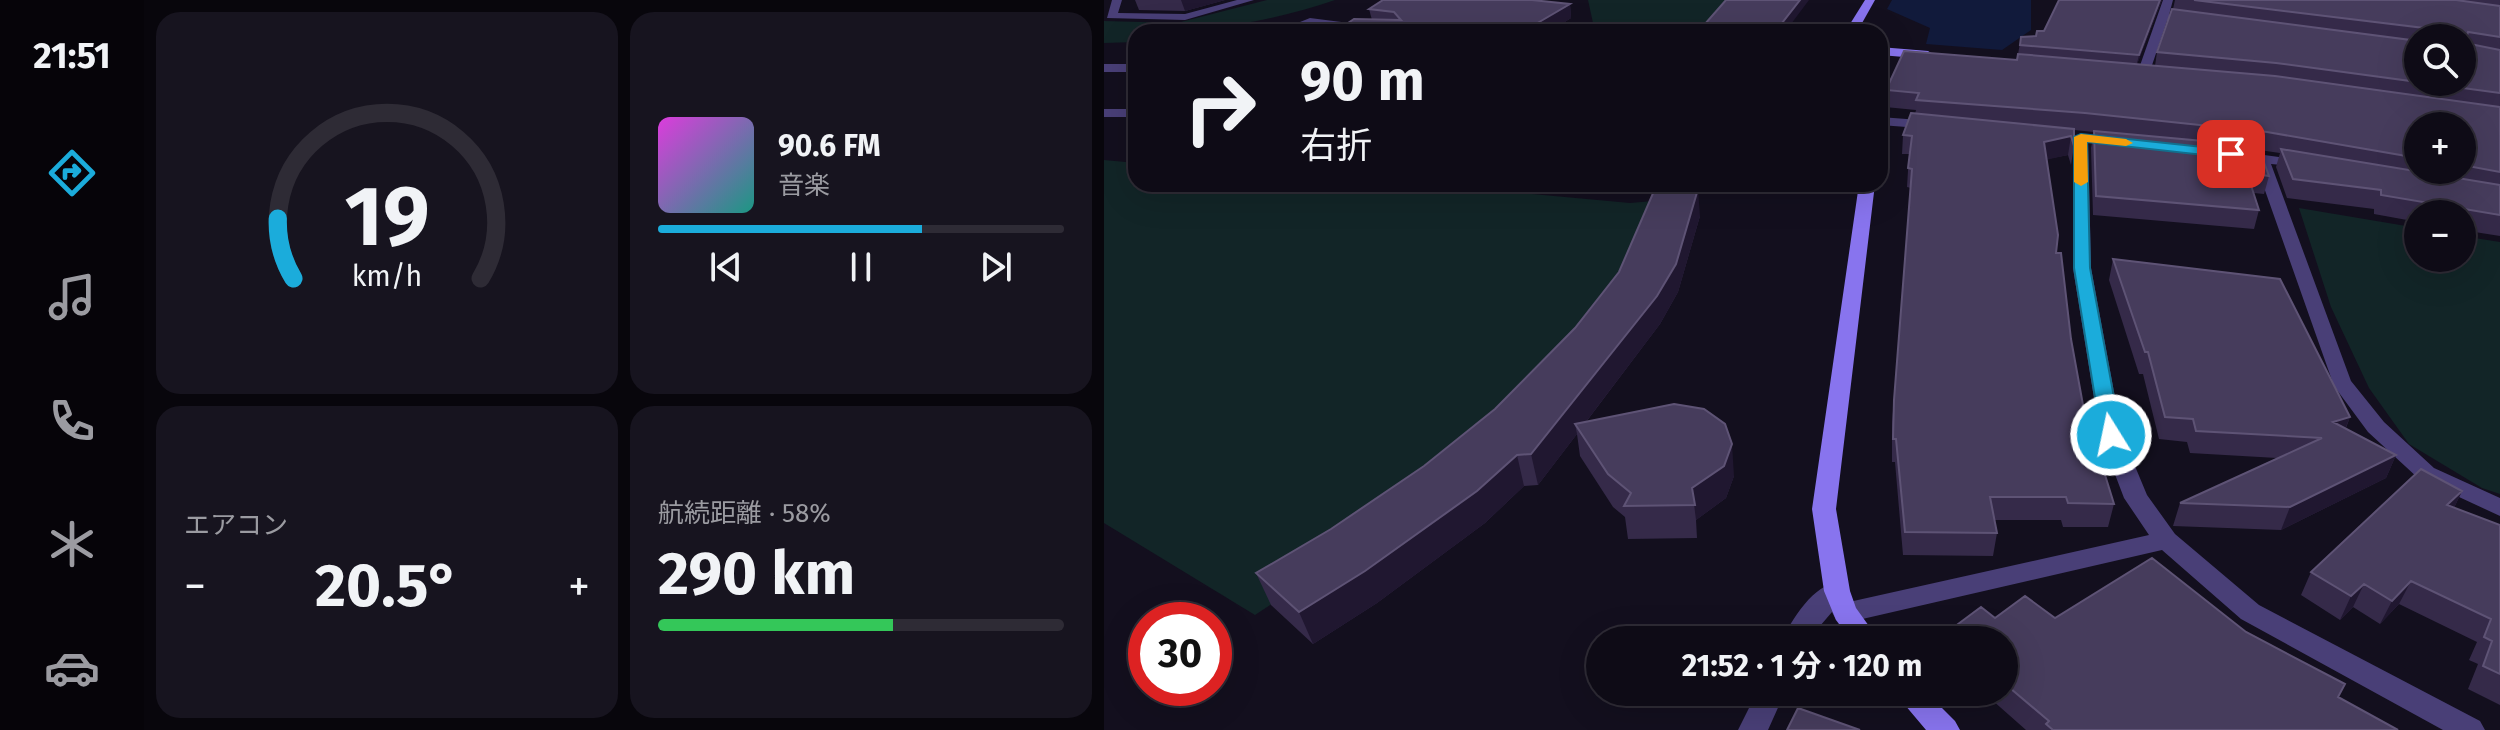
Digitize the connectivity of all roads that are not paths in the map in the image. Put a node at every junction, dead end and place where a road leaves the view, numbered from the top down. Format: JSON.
{"nodes":[{"id":1,"x":1117,"y":0,"type":"edge"},
{"id":2,"x":1249,"y":0,"type":"edge"},
{"id":3,"x":1870,"y":0,"type":"edge"},
{"id":4,"x":2168,"y":0,"type":"edge"},
{"id":5,"x":2161,"y":17,"type":"junction"},
{"id":6,"x":2206,"y":23,"type":"edge"},
{"id":7,"x":1302,"y":24,"type":"edge"},
{"id":8,"x":1333,"y":24,"type":"edge"},
{"id":9,"x":1856,"y":24,"type":"edge"},
{"id":10,"x":1888,"y":52,"type":"edge"},
{"id":11,"x":1942,"y":56,"type":"edge"},
{"id":12,"x":1104,"y":68,"type":"edge"},
{"id":13,"x":1128,"y":68,"type":"edge"},
{"id":14,"x":2127,"y":73,"type":"edge"},
{"id":15,"x":2143,"y":74,"type":"junction"},
{"id":16,"x":2158,"y":75,"type":"edge"},
{"id":17,"x":1104,"y":113,"type":"edge"},
{"id":18,"x":1128,"y":113,"type":"edge"},
{"id":19,"x":1888,"y":122,"type":"edge"},
{"id":20,"x":1942,"y":126,"type":"edge"},
{"id":21,"x":2081,"y":138,"type":"dead end"},
{"id":22,"x":2216,"y":152,"type":"edge"},
{"id":23,"x":2261,"y":157,"type":"junction"},
{"id":24,"x":2321,"y":167,"type":"edge"},
{"id":25,"x":1866,"y":192,"type":"edge"},
{"id":26,"x":2500,"y":508,"type":"edge"},
{"id":27,"x":2166,"y":540,"type":"junction"},
{"id":28,"x":1841,"y":602,"type":"junction"},
{"id":29,"x":1802,"y":626,"type":"edge"},
{"id":30,"x":1857,"y":626,"type":"edge"},
{"id":31,"x":1764,"y":706,"type":"edge"},
{"id":32,"x":1922,"y":706,"type":"edge"},
{"id":33,"x":1753,"y":730,"type":"edge"},
{"id":34,"x":1945,"y":730,"type":"edge"},
{"id":35,"x":2470,"y":730,"type":"edge"}],
"edges":[{"from":1,"to":2,"type":"street"},
{"from":3,"to":9,"type":"street"},
{"from":4,"to":5,"type":"street"},
{"from":5,"to":6,"type":"street"},
{"from":5,"to":15,"type":"street"},
{"from":7,"to":8,"type":"street"},
{"from":10,"to":11,"type":"street"},
{"from":12,"to":13,"type":"street"},
{"from":14,"to":15,"type":"street"},
{"from":15,"to":16,"type":"street"},
{"from":17,"to":18,"type":"street"},
{"from":19,"to":20,"type":"street"},
{"from":21,"to":27,"type":"street"},
{"from":22,"to":23,"type":"street"},
{"from":23,"to":24,"type":"street"},
{"from":23,"to":26,"type":"street"},
{"from":25,"to":28,"type":"street"},
{"from":27,"to":28,"type":"street"},
{"from":27,"to":35,"type":"street"},
{"from":28,"to":29,"type":"street"},
{"from":28,"to":30,"type":"street"},
{"from":31,"to":33,"type":"street"},
{"from":32,"to":34,"type":"street"}]}
